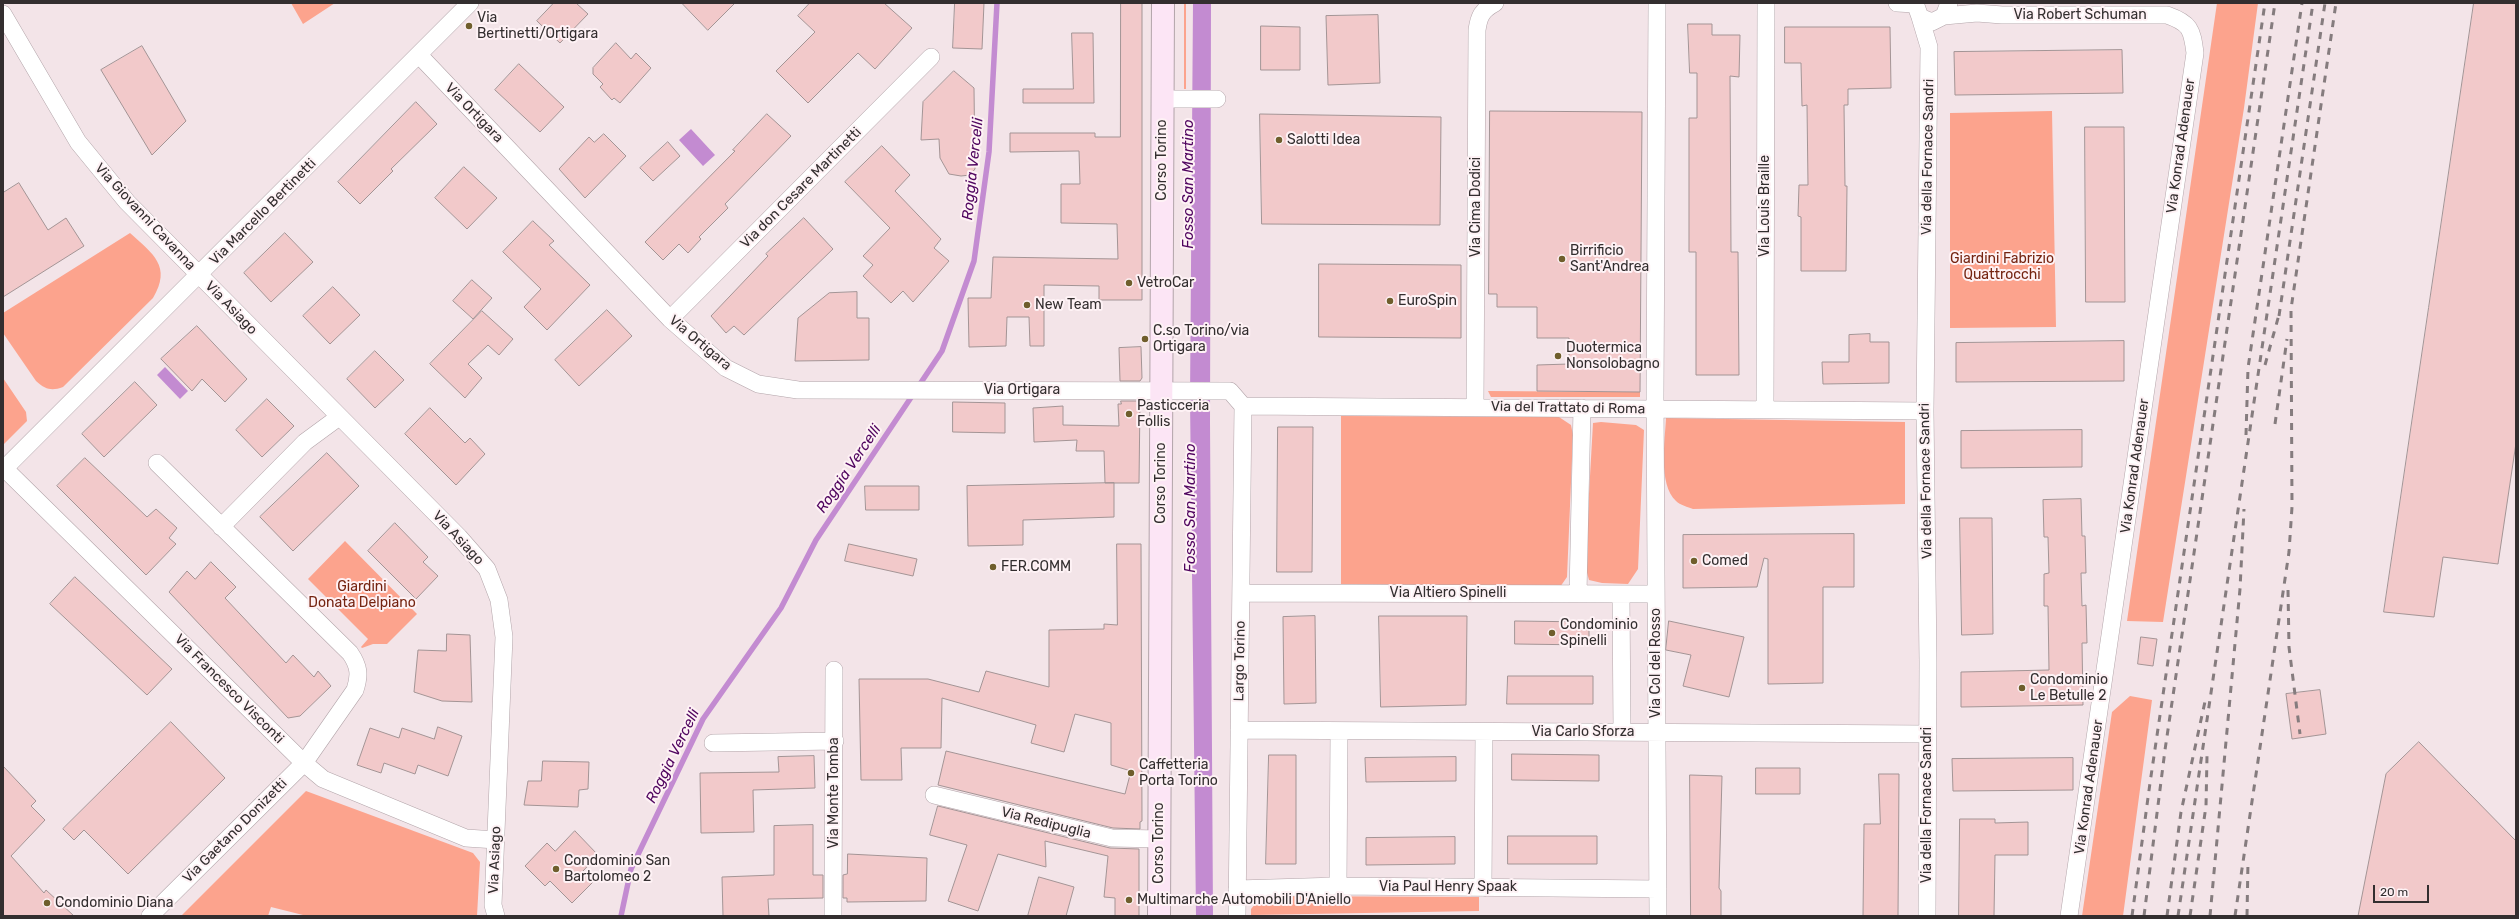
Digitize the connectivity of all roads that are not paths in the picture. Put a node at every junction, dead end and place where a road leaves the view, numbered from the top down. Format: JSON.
{"nodes":[{"id":1,"x":470,"y":3,"type":"edge"},
{"id":2,"x":1163,"y":3,"type":"edge"},
{"id":3,"x":1657,"y":3,"type":"edge"},
{"id":4,"x":1766,"y":3,"type":"edge"},
{"id":5,"x":1897,"y":3,"type":"edge"},
{"id":6,"x":1962,"y":3,"type":"edge"},
{"id":7,"x":1490,"y":6,"type":"edge"},
{"id":8,"x":1916,"y":8,"type":"edge"},
{"id":9,"x":1977,"y":12,"type":"junction"},
{"id":10,"x":1945,"y":13,"type":"edge"},
{"id":11,"x":3,"y":14,"type":"edge"},
{"id":12,"x":2182,"y":20,"type":"joint"},
{"id":13,"x":1929,"y":47,"type":"junction"},
{"id":14,"x":419,"y":55,"type":"junction"},
{"id":15,"x":931,"y":57,"type":"dead end"},
{"id":16,"x":1163,"y":99,"type":"junction"},
{"id":17,"x":1217,"y":99,"type":"dead end"},
{"id":18,"x":200,"y":276,"type":"junction"},
{"id":19,"x":670,"y":319,"type":"junction"},
{"id":20,"x":1171,"y":389,"type":"junction"},
{"id":21,"x":1243,"y":406,"type":"junction"},
{"id":22,"x":1475,"y":407,"type":"junction"},
{"id":23,"x":1582,"y":408,"type":"junction"},
{"id":24,"x":1655,"y":409,"type":"junction"},
{"id":25,"x":1765,"y":410,"type":"junction"},
{"id":26,"x":1925,"y":411,"type":"junction"},
{"id":27,"x":339,"y":417,"type":"junction"},
{"id":28,"x":157,"y":464,"type":"dead end"},
{"id":29,"x":4,"y":469,"type":"edge"},
{"id":30,"x":221,"y":527,"type":"junction"},
{"id":31,"x":1241,"y":593,"type":"junction"},
{"id":32,"x":1578,"y":594,"type":"junction"},
{"id":33,"x":1621,"y":594,"type":"junction"},
{"id":34,"x":1656,"y":594,"type":"junction"},
{"id":35,"x":834,"y":670,"type":"dead end"},
{"id":36,"x":1239,"y":730,"type":"junction"},
{"id":37,"x":1339,"y":731,"type":"junction"},
{"id":38,"x":1484,"y":732,"type":"junction"},
{"id":39,"x":1622,"y":732,"type":"junction"},
{"id":40,"x":1656,"y":732,"type":"junction"},
{"id":41,"x":1928,"y":734,"type":"junction"},
{"id":42,"x":835,"y":741,"type":"junction"},
{"id":43,"x":713,"y":743,"type":"dead end"},
{"id":44,"x":304,"y":763,"type":"junction"},
{"id":45,"x":934,"y":795,"type":"dead end"},
{"id":46,"x":1160,"y":839,"type":"junction"},
{"id":47,"x":496,"y":840,"type":"junction"},
{"id":48,"x":1338,"y":886,"type":"junction"},
{"id":49,"x":1483,"y":888,"type":"junction"},
{"id":50,"x":1238,"y":889,"type":"junction"},
{"id":51,"x":1658,"y":889,"type":"junction"},
{"id":52,"x":150,"y":916,"type":"edge"},
{"id":53,"x":496,"y":916,"type":"edge"},
{"id":54,"x":834,"y":916,"type":"edge"},
{"id":55,"x":1159,"y":916,"type":"edge"},
{"id":56,"x":1237,"y":916,"type":"edge"},
{"id":57,"x":1658,"y":916,"type":"edge"},
{"id":58,"x":1927,"y":916,"type":"edge"},
{"id":59,"x":2069,"y":916,"type":"edge"}],
"edges":[{"from":1,"to":14,"type":"street","name":"Via Marcello Bertinetti"},
{"from":2,"to":16,"type":"main road","name":"Corso Torino"},
{"from":3,"to":24,"type":"street","name":"Via Col del Rosso"},
{"from":4,"to":25,"type":"street","name":"Via Louis Braille"},
{"from":5,"to":8,"type":"street"},
{"from":6,"to":9,"type":"street","name":"Via Robert Schuman"},
{"from":7,"to":22,"type":"street","name":"Via Cima Dodici"},
{"from":8,"to":10,"type":"street","name":"Via Robert Schuman"},
{"from":8,"to":13,"type":"street","name":"Via della Fornace Sandri"},
{"from":9,"to":10,"type":"street","name":"Via Robert Schuman"},
{"from":9,"to":12,"type":"street","name":"Via Robert Schuman"},
{"from":10,"to":13,"type":"street","name":"Via della Fornace Sandri"},
{"from":11,"to":18,"type":"street","name":"Via Giovanni Cavanna"},
{"from":12,"to":59,"type":"street","name":"Via Konrad Adenauer"},
{"from":13,"to":26,"type":"street","name":"Via della Fornace Sandri"},
{"from":14,"to":18,"type":"street","name":"Via Marcello Bertinetti"},
{"from":14,"to":19,"type":"street","name":"Via Ortigara"},
{"from":15,"to":19,"type":"street","name":"Via don Cesare Martinetti"},
{"from":16,"to":17,"type":"street"},
{"from":16,"to":20,"type":"main road","name":"Corso Torino"},
{"from":18,"to":27,"type":"street","name":"Via Asiago"},
{"from":18,"to":29,"type":"street","name":"Via Marcello Bertinetti"},
{"from":19,"to":20,"type":"street","name":"Via Ortigara"},
{"from":20,"to":21,"type":"street","name":"Via Ortigara"},
{"from":20,"to":46,"type":"main road","name":"Corso Torino"},
{"from":21,"to":22,"type":"street","name":"Via del Trattato di Roma"},
{"from":21,"to":31,"type":"street","name":"Largo Torino"},
{"from":22,"to":23,"type":"street","name":"Via del Trattato di Roma"},
{"from":23,"to":24,"type":"street","name":"Via del Trattato di Roma"},
{"from":23,"to":32,"type":"street"},
{"from":24,"to":25,"type":"street","name":"Via del Trattato di Roma"},
{"from":24,"to":34,"type":"street","name":"Via Col del Rosso"},
{"from":25,"to":26,"type":"street","name":"Via del Trattato di Roma"},
{"from":26,"to":41,"type":"street","name":"Via della Fornace Sandri"},
{"from":27,"to":30,"type":"street"},
{"from":27,"to":47,"type":"street","name":"Via Asiago"},
{"from":28,"to":30,"type":"street"},
{"from":29,"to":44,"type":"street","name":"Via Francesco Visconti"},
{"from":30,"to":44,"type":"street","name":"Via Gaetano Donizetti"},
{"from":31,"to":32,"type":"street","name":"Via Altiero Spinelli"},
{"from":31,"to":36,"type":"street","name":"Largo Torino"},
{"from":32,"to":33,"type":"street","name":"Via Altiero Spinelli"},
{"from":33,"to":34,"type":"street","name":"Via Altiero Spinelli"},
{"from":33,"to":39,"type":"street"},
{"from":34,"to":40,"type":"street","name":"Via Col del Rosso"},
{"from":35,"to":42,"type":"street","name":"Via Monte Tomba"},
{"from":36,"to":37,"type":"street","name":"Via Carlo Sforza"},
{"from":36,"to":50,"type":"street","name":"Largo Torino"},
{"from":37,"to":38,"type":"street","name":"Via Carlo Sforza"},
{"from":37,"to":48,"type":"street"},
{"from":38,"to":39,"type":"street","name":"Via Carlo Sforza"},
{"from":38,"to":49,"type":"street"},
{"from":39,"to":40,"type":"street","name":"Via Carlo Sforza"},
{"from":40,"to":41,"type":"street","name":"Via Carlo Sforza"},
{"from":40,"to":51,"type":"street","name":"Via Col del Rosso"},
{"from":41,"to":58,"type":"street","name":"Via della Fornace Sandri"},
{"from":42,"to":43,"type":"street"},
{"from":42,"to":54,"type":"street","name":"Via Monte Tomba"},
{"from":44,"to":47,"type":"street","name":"Via Francesco Visconti"},
{"from":44,"to":52,"type":"street","name":"Via Gaetano Donizetti"},
{"from":45,"to":46,"type":"street","name":"Via Redipuglia"},
{"from":46,"to":55,"type":"main road","name":"Corso Torino"},
{"from":47,"to":53,"type":"street","name":"Via Asiago"},
{"from":48,"to":49,"type":"street","name":"Via Paul Henry Spaak"},
{"from":48,"to":50,"type":"street","name":"Via Paul Henry Spaak"},
{"from":49,"to":51,"type":"street","name":"Via Paul Henry Spaak"},
{"from":50,"to":56,"type":"street","name":"Largo Torino"},
{"from":51,"to":57,"type":"street","name":"Via Col del Rosso"}]}
